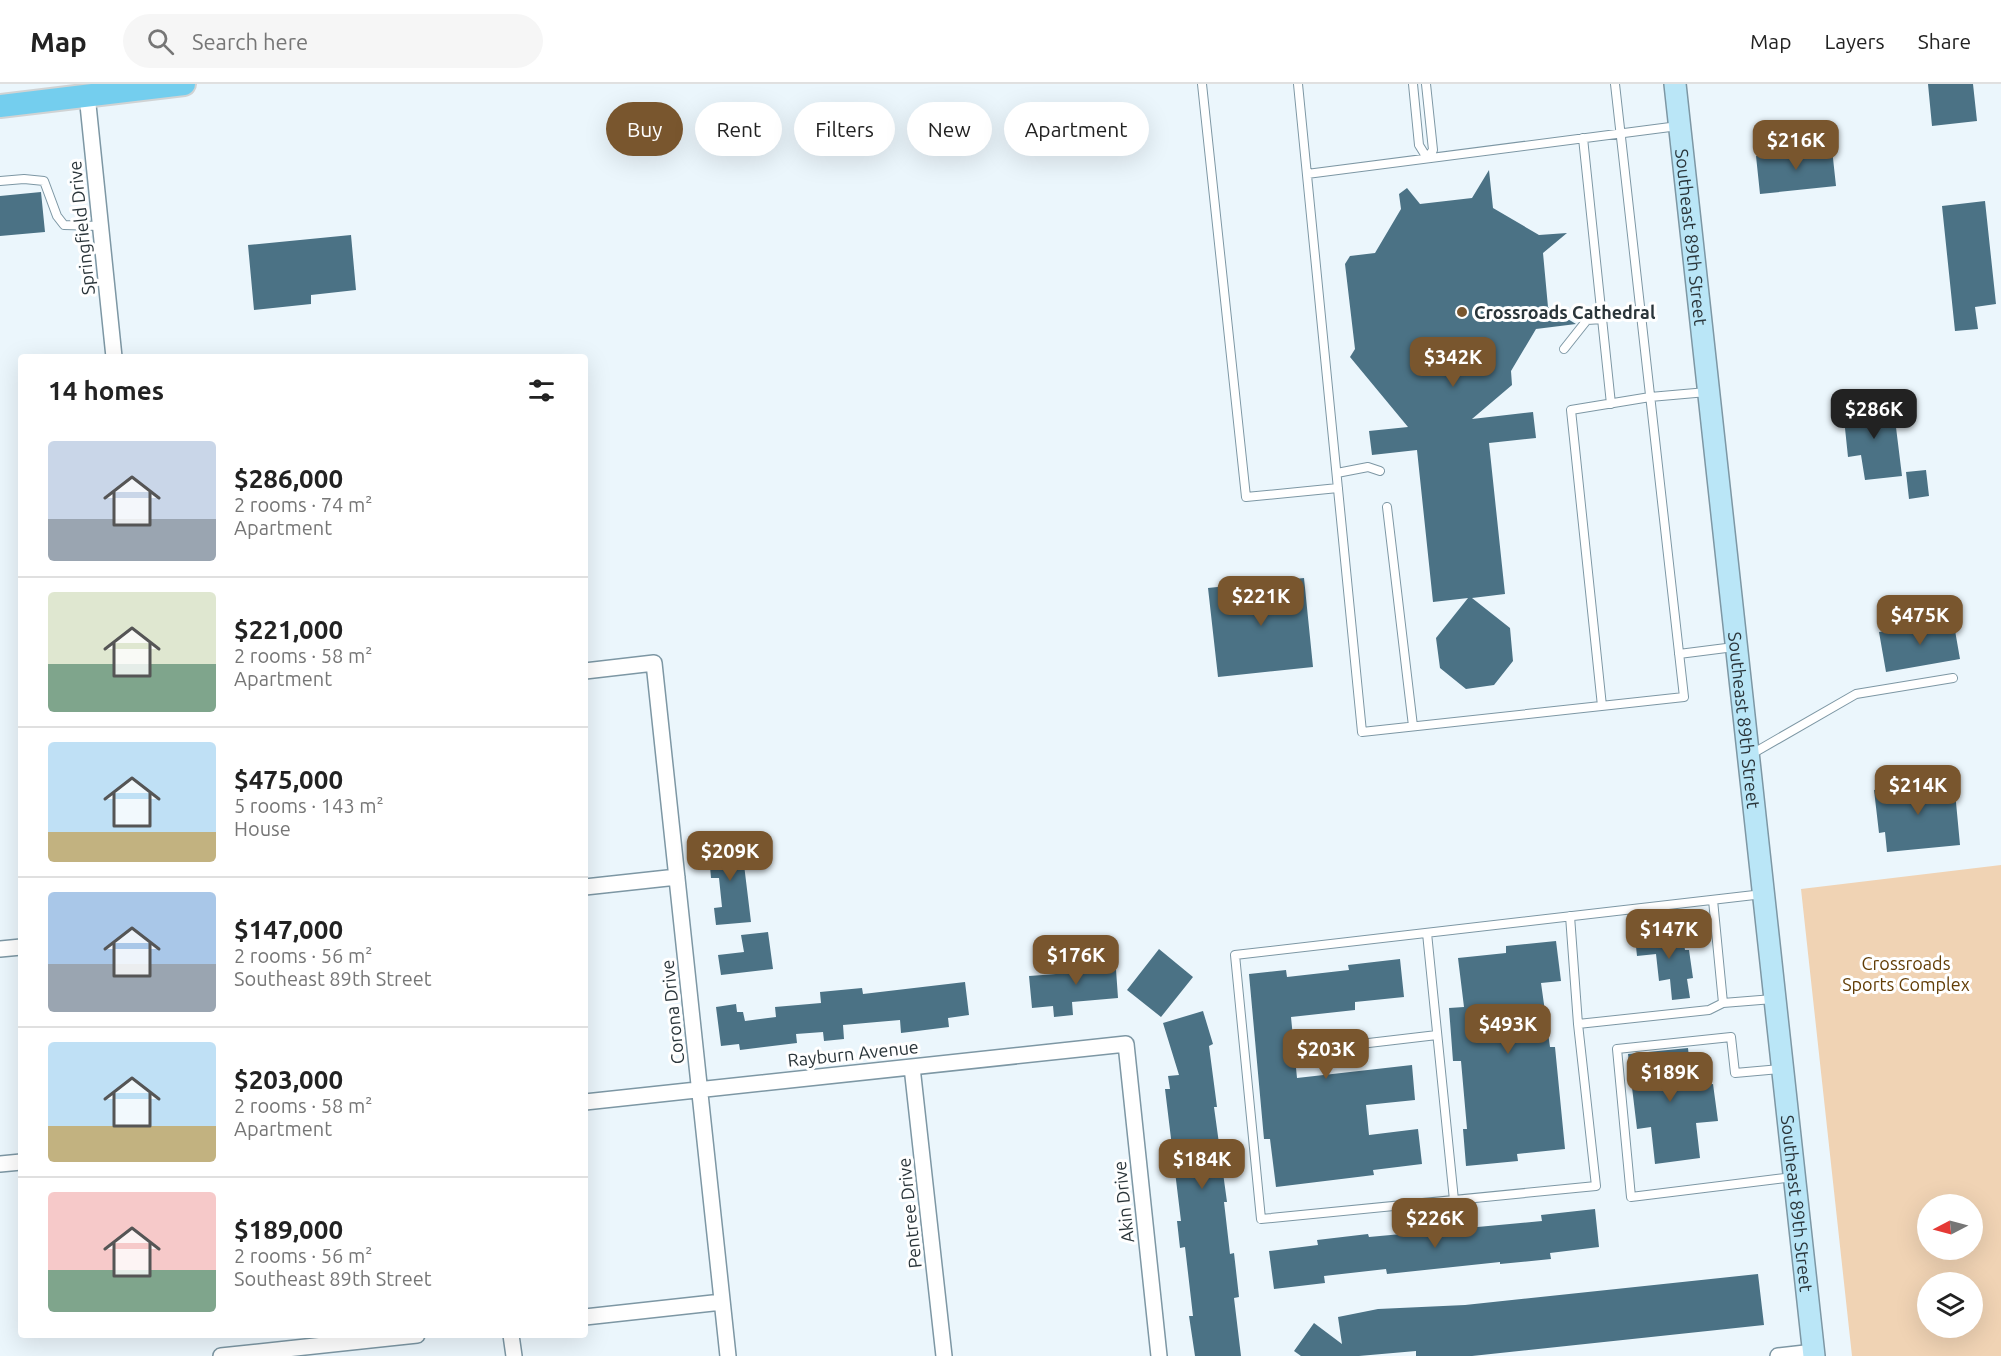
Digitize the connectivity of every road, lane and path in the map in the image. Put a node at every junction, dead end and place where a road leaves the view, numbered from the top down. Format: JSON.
{"nodes":[{"id":1,"x":184,"y":84,"type":"edge"},
{"id":2,"x":1202,"y":84,"type":"edge"},
{"id":3,"x":1298,"y":84,"type":"edge"},
{"id":4,"x":1413,"y":84,"type":"edge"},
{"id":5,"x":1426,"y":84,"type":"edge"},
{"id":6,"x":1615,"y":84,"type":"edge"},
{"id":7,"x":1675,"y":84,"type":"edge"},
{"id":8,"x":88,"y":89,"type":"edge"},
{"id":9,"x":0,"y":106,"type":"edge"},
{"id":10,"x":1679,"y":126,"type":"junction"},
{"id":11,"x":1620,"y":133,"type":"junction"},
{"id":12,"x":1583,"y":138,"type":"junction"},
{"id":13,"x":1428,"y":158,"type":"junction"},
{"id":14,"x":1307,"y":174,"type":"junction"},
{"id":15,"x":0,"y":181,"type":"edge"},
{"id":16,"x":100,"y":226,"type":"junction"},
{"id":17,"x":1602,"y":319,"type":"junction"},
{"id":18,"x":1564,"y":349,"type":"dead end"},
{"id":19,"x":114,"y":354,"type":"edge"},
{"id":20,"x":1708,"y":392,"type":"junction"},
{"id":21,"x":1650,"y":397,"type":"junction"},
{"id":22,"x":1611,"y":404,"type":"junction"},
{"id":23,"x":1380,"y":471,"type":"dead end"},
{"id":24,"x":1337,"y":473,"type":"junction"},
{"id":25,"x":1338,"y":488,"type":"junction"},
{"id":26,"x":1387,"y":507,"type":"dead end"},
{"id":27,"x":1736,"y":647,"type":"junction"},
{"id":28,"x":1679,"y":654,"type":"junction"},
{"id":29,"x":588,"y":671,"type":"edge"},
{"id":30,"x":1953,"y":678,"type":"dead end"},
{"id":31,"x":1602,"y":706,"type":"junction"},
{"id":32,"x":1413,"y":726,"type":"junction"},
{"id":33,"x":1748,"y":755,"type":"junction"},
{"id":34,"x":677,"y":877,"type":"junction"},
{"id":35,"x":588,"y":887,"type":"edge"},
{"id":36,"x":1763,"y":894,"type":"junction"},
{"id":37,"x":1713,"y":900,"type":"junction"},
{"id":38,"x":1570,"y":916,"type":"junction"},
{"id":39,"x":1426,"y":933,"type":"junction"},
{"id":40,"x":18,"y":947,"type":"edge"},
{"id":41,"x":0,"y":949,"type":"edge"},
{"id":42,"x":1775,"y":999,"type":"junction"},
{"id":43,"x":1723,"y":1003,"type":"junction"},
{"id":44,"x":1578,"y":1024,"type":"junction"},
{"id":45,"x":1437,"y":1035,"type":"junction"},
{"id":46,"x":1126,"y":1044,"type":"joint"},
{"id":47,"x":1326,"y":1047,"type":"dead end"},
{"id":48,"x":912,"y":1067,"type":"junction"},
{"id":49,"x":1782,"y":1068,"type":"junction"},
{"id":50,"x":700,"y":1090,"type":"junction"},
{"id":51,"x":588,"y":1102,"type":"edge"},
{"id":52,"x":18,"y":1162,"type":"edge"},
{"id":53,"x":0,"y":1164,"type":"edge"},
{"id":54,"x":1794,"y":1177,"type":"junction"},
{"id":55,"x":1454,"y":1200,"type":"junction"},
{"id":56,"x":722,"y":1302,"type":"junction"},
{"id":57,"x":588,"y":1317,"type":"edge"},
{"id":58,"x":396,"y":1338,"type":"edge"},
{"id":59,"x":512,"y":1338,"type":"edge"},
{"id":60,"x":298,"y":1352,"type":"edge"},
{"id":61,"x":1814,"y":1354,"type":"edge"},
{"id":62,"x":221,"y":1356,"type":"edge"},
{"id":63,"x":514,"y":1356,"type":"edge"},
{"id":64,"x":728,"y":1356,"type":"edge"},
{"id":65,"x":944,"y":1356,"type":"edge"},
{"id":66,"x":1159,"y":1356,"type":"edge"},
{"id":67,"x":1778,"y":1356,"type":"edge"}],
"edges":[{"from":1,"to":8,"type":"main road"},
{"from":2,"to":25,"type":"lane"},
{"from":3,"to":14,"type":"lane"},
{"from":4,"to":13,"type":"lane"},
{"from":5,"to":13,"type":"lane"},
{"from":6,"to":11,"type":"lane"},
{"from":7,"to":10,"type":"main road","name":"Southeast 89th Street"},
{"from":8,"to":9,"type":"main road"},
{"from":8,"to":16,"type":"street","name":"Springfield Drive"},
{"from":10,"to":11,"type":"lane"},
{"from":10,"to":20,"type":"main road","name":"Southeast 89th Street"},
{"from":11,"to":12,"type":"lane"},
{"from":11,"to":21,"type":"lane"},
{"from":12,"to":13,"type":"lane"},
{"from":12,"to":17,"type":"lane"},
{"from":13,"to":14,"type":"lane"},
{"from":14,"to":24,"type":"lane"},
{"from":15,"to":16,"type":"lane"},
{"from":16,"to":19,"type":"street","name":"Springfield Drive"},
{"from":17,"to":18,"type":"lane"},
{"from":17,"to":22,"type":"lane"},
{"from":20,"to":21,"type":"lane"},
{"from":20,"to":27,"type":"main road","name":"Southeast 89th Street"},
{"from":21,"to":22,"type":"lane"},
{"from":21,"to":28,"type":"lane"},
{"from":22,"to":31,"type":"lane"},
{"from":23,"to":24,"type":"lane"},
{"from":24,"to":25,"type":"lane"},
{"from":25,"to":32,"type":"lane"},
{"from":26,"to":32,"type":"lane"},
{"from":27,"to":28,"type":"lane"},
{"from":27,"to":33,"type":"main road","name":"Southeast 89th Street"},
{"from":28,"to":31,"type":"lane"},
{"from":29,"to":34,"type":"street","name":"Corona Drive"},
{"from":30,"to":33,"type":"lane"},
{"from":31,"to":32,"type":"lane"},
{"from":33,"to":36,"type":"main road","name":"Southeast 89th Street"},
{"from":34,"to":35,"type":"street"},
{"from":34,"to":50,"type":"street","name":"Corona Drive"},
{"from":36,"to":37,"type":"lane"},
{"from":36,"to":42,"type":"main road","name":"Southeast 89th Street"},
{"from":37,"to":38,"type":"lane"},
{"from":37,"to":43,"type":"lane"},
{"from":38,"to":39,"type":"lane"},
{"from":38,"to":44,"type":"lane"},
{"from":39,"to":45,"type":"lane"},
{"from":39,"to":55,"type":"lane"},
{"from":40,"to":41,"type":"street"},
{"from":42,"to":43,"type":"lane"},
{"from":42,"to":49,"type":"main road","name":"Southeast 89th Street"},
{"from":43,"to":44,"type":"lane"},
{"from":44,"to":55,"type":"lane"},
{"from":45,"to":47,"type":"lane"},
{"from":45,"to":55,"type":"lane"},
{"from":46,"to":48,"type":"street","name":"Rayburn Avenue"},
{"from":46,"to":66,"type":"street","name":"Akin Drive"},
{"from":48,"to":50,"type":"street","name":"Rayburn Avenue"},
{"from":48,"to":65,"type":"street","name":"Pentree Drive"},
{"from":49,"to":54,"type":"main road","name":"Southeast 89th Street"},
{"from":49,"to":54,"type":"lane"},
{"from":50,"to":51,"type":"street","name":"Rayburn Avenue"},
{"from":50,"to":56,"type":"street","name":"Corona Drive"},
{"from":52,"to":53,"type":"street"},
{"from":54,"to":61,"type":"main road","name":"Southeast 89th Street"},
{"from":56,"to":57,"type":"street"},
{"from":56,"to":64,"type":"street","name":"Corona Drive"},
{"from":58,"to":60,"type":"street"},
{"from":59,"to":63,"type":"street"},
{"from":60,"to":62,"type":"street"},
{"from":61,"to":67,"type":"street"}]}
